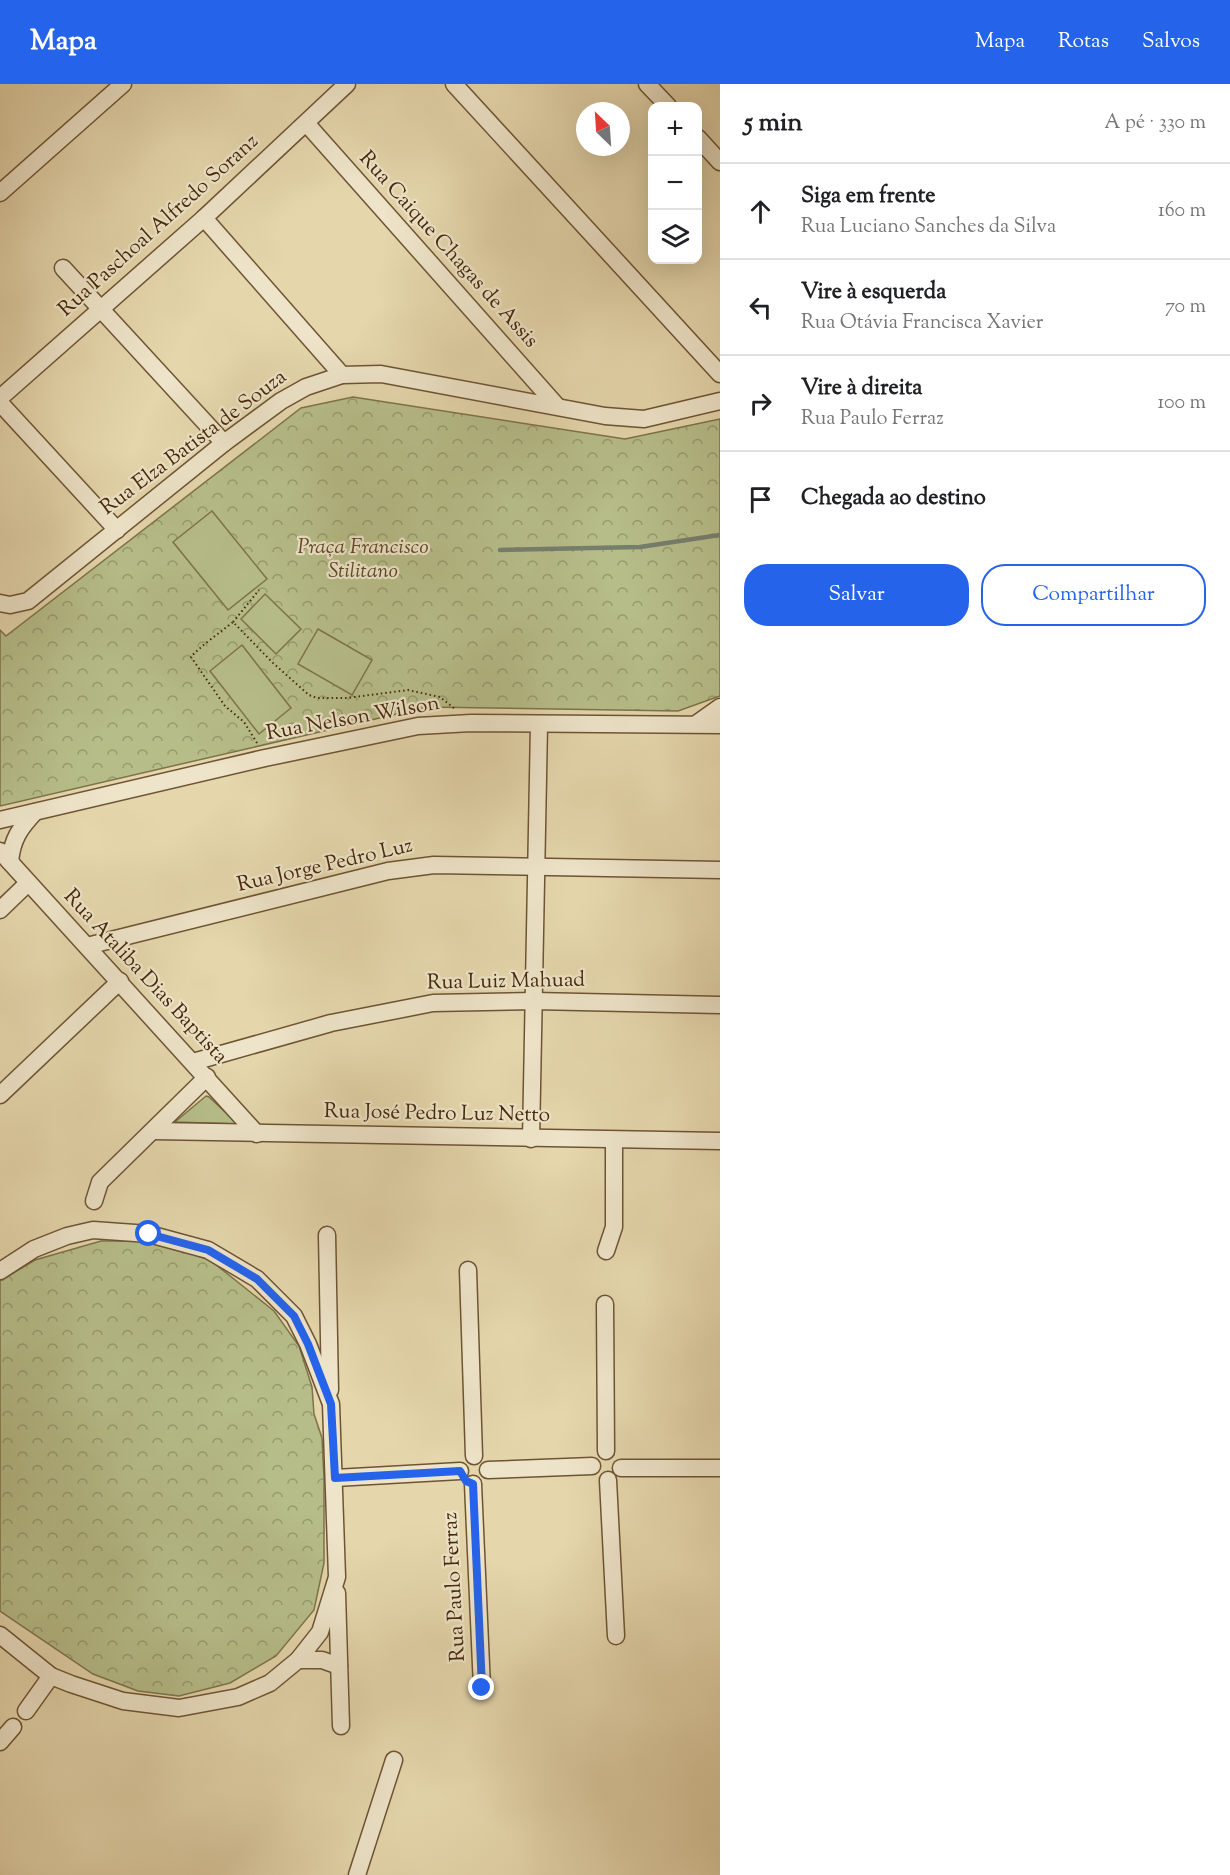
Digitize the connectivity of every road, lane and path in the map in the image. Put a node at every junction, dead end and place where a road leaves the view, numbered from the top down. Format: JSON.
{"nodes":[{"id":1,"x":123,"y":84,"type":"edge"},
{"id":2,"x":347,"y":84,"type":"edge"},
{"id":3,"x":453,"y":84,"type":"edge"},
{"id":4,"x":647,"y":84,"type":"edge"},
{"id":5,"x":664,"y":102,"type":"edge"},
{"id":6,"x":306,"y":123,"type":"junction"},
{"id":7,"x":702,"y":142,"type":"edge"},
{"id":8,"x":720,"y":162,"type":"edge"},
{"id":9,"x":2,"y":187,"type":"edge"},
{"id":10,"x":204,"y":218,"type":"junction"},
{"id":11,"x":63,"y":268,"type":"dead end"},
{"id":12,"x":101,"y":309,"type":"junction"},
{"id":13,"x":720,"y":374,"type":"edge"},
{"id":14,"x":342,"y":375,"type":"junction"},
{"id":15,"x":0,"y":398,"type":"edge"},
{"id":16,"x":720,"y":401,"type":"edge"},
{"id":17,"x":0,"y":403,"type":"edge"},
{"id":18,"x":557,"y":406,"type":"junction"},
{"id":19,"x":224,"y":443,"type":"junction"},
{"id":20,"x":117,"y":530,"type":"junction"},
{"id":21,"x":259,"y":590,"type":"dead end"},
{"id":22,"x":0,"y":603,"type":"edge"},
{"id":23,"x":233,"y":622,"type":"junction"},
{"id":24,"x":720,"y":707,"type":"edge"},
{"id":25,"x":471,"y":723,"type":"junction"},
{"id":26,"x":696,"y":724,"type":"junction"},
{"id":27,"x":539,"y":725,"type":"junction"},
{"id":28,"x":720,"y":725,"type":"edge"},
{"id":29,"x":265,"y":758,"type":"junction"},
{"id":30,"x":36,"y":811,"type":"junction"},
{"id":31,"x":0,"y":820,"type":"edge"},
{"id":32,"x":5,"y":857,"type":"edge"},
{"id":33,"x":537,"y":866,"type":"junction"},
{"id":34,"x":720,"y":870,"type":"edge"},
{"id":35,"x":28,"y":883,"type":"junction"},
{"id":36,"x":0,"y":910,"type":"edge"},
{"id":37,"x":87,"y":946,"type":"junction"},
{"id":38,"x":120,"y":981,"type":"junction"},
{"id":39,"x":534,"y":1001,"type":"junction"},
{"id":40,"x":720,"y":1005,"type":"edge"},
{"id":41,"x":193,"y":1062,"type":"junction"},
{"id":42,"x":207,"y":1077,"type":"junction"},
{"id":43,"x":0,"y":1095,"type":"edge"},
{"id":44,"x":154,"y":1131,"type":"junction"},
{"id":45,"x":257,"y":1134,"type":"junction"},
{"id":46,"x":531,"y":1139,"type":"junction"},
{"id":47,"x":614,"y":1140,"type":"junction"},
{"id":48,"x":720,"y":1141,"type":"edge"},
{"id":49,"x":94,"y":1201,"type":"dead end"},
{"id":50,"x":327,"y":1235,"type":"dead end"},
{"id":51,"x":606,"y":1251,"type":"dead end"},
{"id":52,"x":468,"y":1270,"type":"dead end"},
{"id":53,"x":0,"y":1271,"type":"edge"},
{"id":54,"x":605,"y":1304,"type":"dead end"},
{"id":55,"x":331,"y":1404,"type":"junction"},
{"id":56,"x":606,"y":1451,"type":"junction"},
{"id":57,"x":474,"y":1456,"type":"junction"},
{"id":58,"x":592,"y":1466,"type":"junction"},
{"id":59,"x":621,"y":1468,"type":"junction"},
{"id":60,"x":720,"y":1468,"type":"edge"},
{"id":61,"x":488,"y":1470,"type":"junction"},
{"id":62,"x":460,"y":1471,"type":"junction"},
{"id":63,"x":335,"y":1478,"type":"junction"},
{"id":64,"x":608,"y":1480,"type":"junction"},
{"id":65,"x":473,"y":1484,"type":"junction"},
{"id":66,"x":337,"y":1577,"type":"junction"},
{"id":67,"x":0,"y":1635,"type":"edge"},
{"id":68,"x":616,"y":1636,"type":"dead end"},
{"id":69,"x":297,"y":1660,"type":"junction"},
{"id":70,"x":339,"y":1666,"type":"junction"},
{"id":71,"x":51,"y":1676,"type":"junction"},
{"id":72,"x":482,"y":1688,"type":"dead end"},
{"id":73,"x":26,"y":1711,"type":"dead end"},
{"id":74,"x":341,"y":1726,"type":"dead end"},
{"id":75,"x":13,"y":1727,"type":"dead end"},
{"id":76,"x":0,"y":1742,"type":"edge"},
{"id":77,"x":394,"y":1760,"type":"dead end"},
{"id":78,"x":357,"y":1875,"type":"edge"}],
"edges":[{"from":1,"to":9,"type":"street"},
{"from":2,"to":6,"type":"street","name":"Rua Paschoal Alfredo Soranz"},
{"from":3,"to":13,"type":"street"},
{"from":4,"to":5,"type":"street"},
{"from":6,"to":10,"type":"street","name":"Rua Paschoal Alfredo Soranz"},
{"from":6,"to":18,"type":"street","name":"Rua Caique Chagas de Assis"},
{"from":7,"to":8,"type":"street"},
{"from":10,"to":12,"type":"street","name":"Rua Paschoal Alfredo Soranz"},
{"from":10,"to":14,"type":"street"},
{"from":11,"to":12,"type":"street"},
{"from":12,"to":15,"type":"street","name":"Rua Paschoal Alfredo Soranz"},
{"from":12,"to":19,"type":"street"},
{"from":14,"to":18,"type":"street","name":"Rua Elza Batista de Souza"},
{"from":14,"to":19,"type":"street","name":"Rua Elza Batista de Souza"},
{"from":16,"to":18,"type":"street","name":"Rua Elza Batista de Souza"},
{"from":17,"to":20,"type":"street"},
{"from":19,"to":20,"type":"street","name":"Rua Elza Batista de Souza"},
{"from":20,"to":22,"type":"street","name":"Rua Elza Batista de Souza"},
{"from":21,"to":23,"type":"path"},
{"from":23,"to":25,"type":"path"},
{"from":23,"to":29,"type":"path"},
{"from":24,"to":26,"type":"street"},
{"from":25,"to":27,"type":"street","name":"Rua Nelson Wilson"},
{"from":25,"to":29,"type":"street","name":"Rua Nelson Wilson"},
{"from":26,"to":27,"type":"street","name":"Rua Nelson Wilson"},
{"from":26,"to":28,"type":"street","name":"Rua Nelson Wilson"},
{"from":27,"to":33,"type":"street"},
{"from":29,"to":30,"type":"street","name":"Rua Nelson Wilson"},
{"from":30,"to":31,"type":"street","name":"Rua Nelson Wilson"},
{"from":30,"to":32,"type":"street"},
{"from":32,"to":35,"type":"street","name":"Rua Ataliba Dias Baptista"},
{"from":33,"to":34,"type":"street","name":"Rua Jorge Pedro Luz"},
{"from":33,"to":37,"type":"street","name":"Rua Jorge Pedro Luz"},
{"from":33,"to":39,"type":"street"},
{"from":35,"to":36,"type":"street"},
{"from":35,"to":37,"type":"street","name":"Rua Ataliba Dias Baptista"},
{"from":37,"to":38,"type":"street","name":"Rua Ataliba Dias Baptista"},
{"from":38,"to":41,"type":"street","name":"Rua Ataliba Dias Baptista"},
{"from":38,"to":43,"type":"street"},
{"from":39,"to":40,"type":"street","name":"Rua Luiz Mahuad"},
{"from":39,"to":41,"type":"street","name":"Rua Luiz Mahuad"},
{"from":39,"to":46,"type":"street"},
{"from":41,"to":42,"type":"street","name":"Rua Ataliba Dias Baptista"},
{"from":42,"to":44,"type":"street"},
{"from":42,"to":45,"type":"street","name":"Rua Ataliba Dias Baptista"},
{"from":44,"to":45,"type":"street","name":"Rua José Pedro Luz Netto"},
{"from":44,"to":49,"type":"street"},
{"from":45,"to":46,"type":"street","name":"Rua José Pedro Luz Netto"},
{"from":46,"to":47,"type":"street","name":"Rua José Pedro Luz Netto"},
{"from":47,"to":48,"type":"street","name":"Rua José Pedro Luz Netto"},
{"from":47,"to":51,"type":"street"},
{"from":50,"to":55,"type":"street"},
{"from":52,"to":57,"type":"street"},
{"from":53,"to":55,"type":"street"},
{"from":54,"to":56,"type":"street"},
{"from":55,"to":63,"type":"street"},
{"from":56,"to":58,"type":"street"},
{"from":56,"to":59,"type":"street"},
{"from":57,"to":61,"type":"street"},
{"from":57,"to":62,"type":"street"},
{"from":58,"to":61,"type":"street"},
{"from":58,"to":64,"type":"street"},
{"from":59,"to":60,"type":"street"},
{"from":59,"to":64,"type":"street"},
{"from":61,"to":65,"type":"street"},
{"from":62,"to":63,"type":"street"},
{"from":62,"to":65,"type":"street"},
{"from":63,"to":66,"type":"street"},
{"from":64,"to":68,"type":"street"},
{"from":65,"to":72,"type":"street","name":"Rua Paulo Ferraz"},
{"from":66,"to":69,"type":"street"},
{"from":66,"to":70,"type":"street"},
{"from":67,"to":71,"type":"street"},
{"from":69,"to":70,"type":"street"},
{"from":69,"to":71,"type":"street"},
{"from":70,"to":74,"type":"street"},
{"from":71,"to":73,"type":"street"},
{"from":75,"to":76,"type":"street"},
{"from":77,"to":78,"type":"street"}]}
